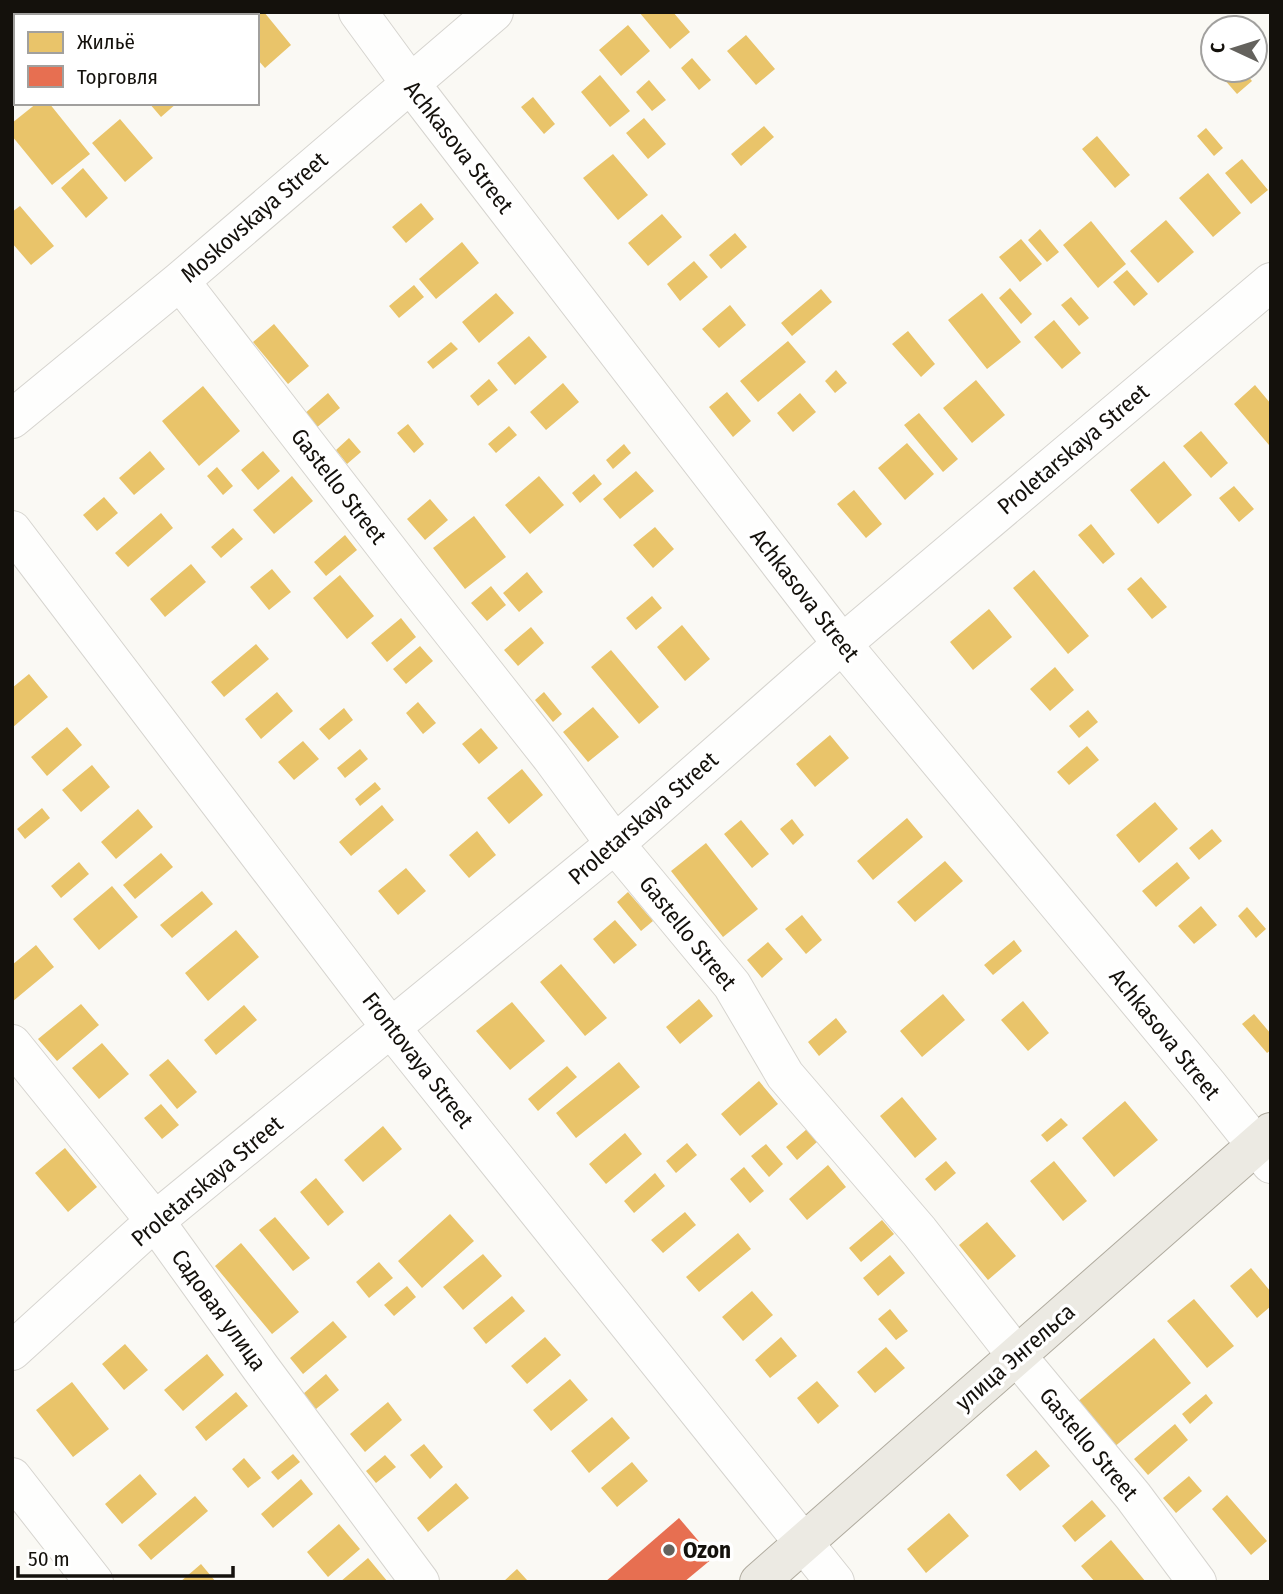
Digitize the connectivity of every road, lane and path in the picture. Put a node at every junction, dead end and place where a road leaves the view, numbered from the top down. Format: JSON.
{"nodes":[{"id":1,"x":358,"y":12,"type":"edge"},
{"id":2,"x":494,"y":12,"type":"edge"},
{"id":3,"x":410,"y":83,"type":"junction"},
{"id":4,"x":180,"y":281,"type":"junction"},
{"id":5,"x":1271,"y":282,"type":"edge"},
{"id":6,"x":12,"y":419,"type":"edge"},
{"id":7,"x":12,"y":530,"type":"edge"},
{"id":8,"x":842,"y":644,"type":"junction"},
{"id":9,"x":615,"y":844,"type":"junction"},
{"id":10,"x":391,"y":1028,"type":"junction"},
{"id":11,"x":12,"y":1044,"type":"edge"},
{"id":12,"x":1266,"y":1147,"type":"edge"},
{"id":13,"x":155,"y":1221,"type":"junction"},
{"id":14,"x":12,"y":1351,"type":"edge"},
{"id":15,"x":1017,"y":1356,"type":"junction"},
{"id":16,"x":12,"y":1477,"type":"edge"},
{"id":17,"x":804,"y":1543,"type":"junction"},
{"id":18,"x":94,"y":1582,"type":"edge"},
{"id":19,"x":420,"y":1582,"type":"edge"},
{"id":20,"x":759,"y":1582,"type":"edge"},
{"id":21,"x":835,"y":1582,"type":"edge"},
{"id":22,"x":1197,"y":1582,"type":"edge"}],
"edges":[{"from":1,"to":3,"type":"street","name":"Achkasova Street"},
{"from":2,"to":3,"type":"street","name":"Moskovskaya Street"},
{"from":3,"to":4,"type":"street","name":"Moskovskaya Street"},
{"from":3,"to":8,"type":"street","name":"Achkasova Street"},
{"from":4,"to":6,"type":"street","name":"Moskovskaya Street"},
{"from":4,"to":9,"type":"street","name":"Gastello Street"},
{"from":5,"to":8,"type":"street","name":"Proletarskaya Street"},
{"from":7,"to":10,"type":"street","name":"Frontovaya Street"},
{"from":8,"to":9,"type":"street","name":"Proletarskaya Street"},
{"from":8,"to":12,"type":"street","name":"Achkasova Street"},
{"from":9,"to":10,"type":"street","name":"Proletarskaya Street"},
{"from":9,"to":15,"type":"street","name":"Gastello Street"},
{"from":10,"to":13,"type":"street","name":"Proletarskaya Street"},
{"from":10,"to":17,"type":"street","name":"Frontovaya Street"},
{"from":11,"to":13,"type":"street","name":"Садовая улица"},
{"from":12,"to":15,"type":"main road","name":"улица Энгельса"},
{"from":13,"to":14,"type":"street","name":"Proletarskaya Street"},
{"from":13,"to":19,"type":"street","name":"Садовая улица"},
{"from":15,"to":17,"type":"main road","name":"улица Энгельса"},
{"from":15,"to":22,"type":"street","name":"Gastello Street"},
{"from":16,"to":18,"type":"street"},
{"from":17,"to":20,"type":"main road","name":"улица Энгельса"},
{"from":17,"to":21,"type":"street","name":"Frontovaya Street"}]}
